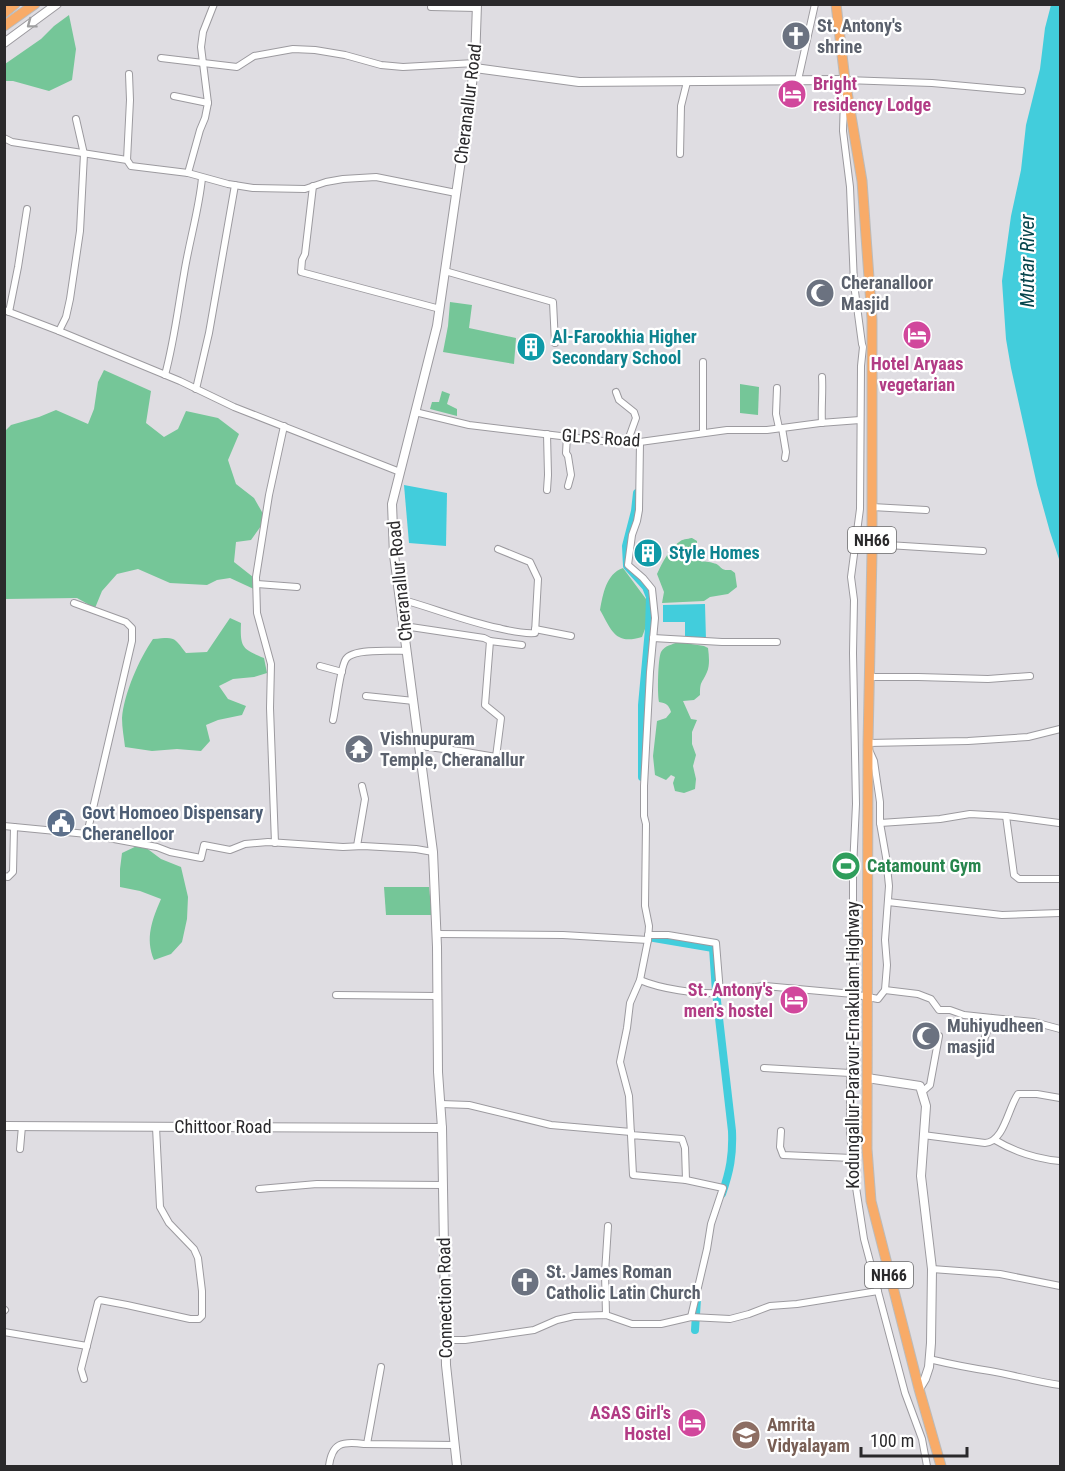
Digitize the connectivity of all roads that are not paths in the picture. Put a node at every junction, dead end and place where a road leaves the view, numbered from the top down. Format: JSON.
{"nodes":[{"id":1,"x":15,"y":4,"type":"edge"},
{"id":2,"x":35,"y":4,"type":"edge"},
{"id":3,"x":57,"y":4,"type":"edge"},
{"id":4,"x":214,"y":4,"type":"edge"},
{"id":5,"x":815,"y":4,"type":"edge"},
{"id":6,"x":836,"y":4,"type":"edge"},
{"id":7,"x":477,"y":6,"type":"edge"},
{"id":8,"x":431,"y":7,"type":"dead end"},
{"id":9,"x":4,"y":13,"type":"edge"},
{"id":10,"x":4,"y":26,"type":"edge"},
{"id":11,"x":4,"y":43,"type":"edge"},
{"id":12,"x":161,"y":58,"type":"dead end"},
{"id":13,"x":204,"y":63,"type":"junction"},
{"id":14,"x":475,"y":65,"type":"junction"},
{"id":15,"x":129,"y":74,"type":"dead end"},
{"id":16,"x":798,"y":80,"type":"junction"},
{"id":17,"x":845,"y":80,"type":"junction"},
{"id":18,"x":687,"y":82,"type":"junction"},
{"id":19,"x":1022,"y":91,"type":"dead end"},
{"id":20,"x":174,"y":96,"type":"dead end"},
{"id":21,"x":208,"y":103,"type":"junction"},
{"id":22,"x":76,"y":119,"type":"dead end"},
{"id":23,"x":4,"y":138,"type":"edge"},
{"id":24,"x":84,"y":154,"type":"junction"},
{"id":25,"x":680,"y":154,"type":"dead end"},
{"id":26,"x":127,"y":160,"type":"junction"},
{"id":27,"x":188,"y":173,"type":"junction"},
{"id":28,"x":202,"y":178,"type":"junction"},
{"id":29,"x":235,"y":185,"type":"junction"},
{"id":30,"x":313,"y":186,"type":"junction"},
{"id":31,"x":456,"y":193,"type":"junction"},
{"id":32,"x":27,"y":209,"type":"dead end"},
{"id":33,"x":445,"y":271,"type":"junction"},
{"id":34,"x":440,"y":309,"type":"junction"},
{"id":35,"x":7,"y":311,"type":"edge"},
{"id":36,"x":59,"y":331,"type":"junction"},
{"id":37,"x":555,"y":343,"type":"dead end"},
{"id":38,"x":703,"y":362,"type":"dead end"},
{"id":39,"x":165,"y":375,"type":"junction"},
{"id":40,"x":822,"y":377,"type":"dead end"},
{"id":41,"x":777,"y":388,"type":"dead end"},
{"id":42,"x":196,"y":389,"type":"junction"},
{"id":43,"x":616,"y":392,"type":"dead end"},
{"id":44,"x":415,"y":412,"type":"junction"},
{"id":45,"x":860,"y":420,"type":"junction"},
{"id":46,"x":822,"y":423,"type":"junction"},
{"id":47,"x":284,"y":426,"type":"junction"},
{"id":48,"x":780,"y":428,"type":"junction"},
{"id":49,"x":703,"y":433,"type":"junction"},
{"id":50,"x":547,"y":434,"type":"junction"},
{"id":51,"x":567,"y":436,"type":"junction"},
{"id":52,"x":638,"y":442,"type":"junction"},
{"id":53,"x":627,"y":443,"type":"junction"},
{"id":54,"x":785,"y":458,"type":"dead end"},
{"id":55,"x":400,"y":472,"type":"junction"},
{"id":56,"x":568,"y":486,"type":"dead end"},
{"id":57,"x":547,"y":490,"type":"dead end"},
{"id":58,"x":872,"y":507,"type":"junction"},
{"id":59,"x":926,"y":510,"type":"dead end"},
{"id":60,"x":872,"y":544,"type":"junction"},
{"id":61,"x":498,"y":549,"type":"dead end"},
{"id":62,"x":983,"y":551,"type":"dead end"},
{"id":63,"x":257,"y":584,"type":"junction"},
{"id":64,"x":297,"y":587,"type":"dead end"},
{"id":65,"x":400,"y":599,"type":"junction"},
{"id":66,"x":74,"y":603,"type":"dead end"},
{"id":67,"x":404,"y":626,"type":"junction"},
{"id":68,"x":535,"y":629,"type":"junction"},
{"id":69,"x":571,"y":636,"type":"dead end"},
{"id":70,"x":653,"y":638,"type":"junction"},
{"id":71,"x":490,"y":641,"type":"junction"},
{"id":72,"x":777,"y":642,"type":"dead end"},
{"id":73,"x":522,"y":645,"type":"dead end"},
{"id":74,"x":407,"y":651,"type":"junction"},
{"id":75,"x":320,"y":666,"type":"dead end"},
{"id":76,"x":342,"y":672,"type":"junction"},
{"id":77,"x":1030,"y":676,"type":"dead end"},
{"id":78,"x":870,"y":677,"type":"junction"},
{"id":79,"x":366,"y":696,"type":"dead end"},
{"id":80,"x":414,"y":701,"type":"junction"},
{"id":81,"x":333,"y":720,"type":"dead end"},
{"id":82,"x":1060,"y":729,"type":"edge"},
{"id":83,"x":420,"y":746,"type":"junction"},
{"id":84,"x":868,"y":746,"type":"junction"},
{"id":85,"x":362,"y":786,"type":"dead end"},
{"id":86,"x":1006,"y":816,"type":"junction"},
{"id":87,"x":880,"y":823,"type":"junction"},
{"id":88,"x":1059,"y":823,"type":"dead end"},
{"id":89,"x":4,"y":826,"type":"edge"},
{"id":90,"x":14,"y":827,"type":"junction"},
{"id":91,"x":87,"y":834,"type":"junction"},
{"id":92,"x":275,"y":843,"type":"junction"},
{"id":93,"x":357,"y":846,"type":"junction"},
{"id":94,"x":433,"y":852,"type":"junction"},
{"id":95,"x":4,"y":876,"type":"edge"},
{"id":96,"x":1060,"y":879,"type":"edge"},
{"id":97,"x":888,"y":902,"type":"junction"},
{"id":98,"x":1060,"y":913,"type":"edge"},
{"id":99,"x":436,"y":934,"type":"junction"},
{"id":100,"x":648,"y":938,"type":"junction"},
{"id":101,"x":640,"y":980,"type":"junction"},
{"id":102,"x":885,"y":990,"type":"junction"},
{"id":103,"x":718,"y":993,"type":"junction"},
{"id":104,"x":853,"y":994,"type":"junction"},
{"id":105,"x":336,"y":995,"type":"dead end"},
{"id":106,"x":437,"y":996,"type":"junction"},
{"id":107,"x":867,"y":998,"type":"junction"},
{"id":108,"x":939,"y":1010,"type":"junction"},
{"id":109,"x":992,"y":1018,"type":"junction"},
{"id":110,"x":937,"y":1019,"type":"dead end"},
{"id":111,"x":1060,"y":1029,"type":"edge"},
{"id":112,"x":939,"y":1036,"type":"dead end"},
{"id":113,"x":982,"y":1045,"type":"dead end"},
{"id":114,"x":764,"y":1068,"type":"dead end"},
{"id":115,"x":850,"y":1073,"type":"junction"},
{"id":116,"x":867,"y":1078,"type":"junction"},
{"id":117,"x":922,"y":1092,"type":"junction"},
{"id":118,"x":1060,"y":1098,"type":"edge"},
{"id":119,"x":441,"y":1104,"type":"junction"},
{"id":120,"x":4,"y":1126,"type":"edge"},
{"id":121,"x":22,"y":1126,"type":"junction"},
{"id":122,"x":156,"y":1127,"type":"junction"},
{"id":123,"x":442,"y":1128,"type":"junction"},
{"id":124,"x":781,"y":1131,"type":"dead end"},
{"id":125,"x":631,"y":1134,"type":"junction"},
{"id":126,"x":924,"y":1135,"type":"junction"},
{"id":127,"x":995,"y":1140,"type":"junction"},
{"id":128,"x":20,"y":1149,"type":"dead end"},
{"id":129,"x":852,"y":1158,"type":"junction"},
{"id":130,"x":1060,"y":1161,"type":"edge"},
{"id":131,"x":686,"y":1180,"type":"junction"},
{"id":132,"x":443,"y":1185,"type":"junction"},
{"id":133,"x":259,"y":1189,"type":"dead end"},
{"id":134,"x":608,"y":1226,"type":"dead end"},
{"id":135,"x":932,"y":1269,"type":"junction"},
{"id":136,"x":1060,"y":1286,"type":"edge"},
{"id":137,"x":878,"y":1291,"type":"junction"},
{"id":138,"x":606,"y":1315,"type":"junction"},
{"id":139,"x":695,"y":1317,"type":"junction"},
{"id":140,"x":4,"y":1332,"type":"edge"},
{"id":141,"x":445,"y":1340,"type":"junction"},
{"id":142,"x":87,"y":1346,"type":"junction"},
{"id":143,"x":929,"y":1359,"type":"junction"},
{"id":144,"x":381,"y":1367,"type":"dead end"},
{"id":145,"x":84,"y":1379,"type":"dead end"},
{"id":146,"x":1060,"y":1385,"type":"edge"},
{"id":147,"x":919,"y":1389,"type":"junction"},
{"id":148,"x":933,"y":1438,"type":"junction"},
{"id":149,"x":922,"y":1439,"type":"junction"},
{"id":150,"x":367,"y":1444,"type":"junction"},
{"id":151,"x":454,"y":1445,"type":"junction"},
{"id":152,"x":329,"y":1467,"type":"edge"},
{"id":153,"x":458,"y":1467,"type":"edge"},
{"id":154,"x":927,"y":1467,"type":"edge"},
{"id":155,"x":941,"y":1467,"type":"edge"}],
"edges":[{"from":1,"to":9,"type":"highway"},
{"from":2,"to":10,"type":"highway"},
{"from":3,"to":11,"type":"street","one_way":true},
{"from":4,"to":13,"type":"street"},
{"from":5,"to":16,"type":"street"},
{"from":6,"to":17,"type":"highway","name":"Kodungallur-Paravur-Ernakulam Highway","number":"NH66"},
{"from":7,"to":8,"type":"street"},
{"from":7,"to":14,"type":"main road","name":"Cheranallur Road"},
{"from":12,"to":13,"type":"street"},
{"from":13,"to":14,"type":"street"},
{"from":13,"to":21,"type":"street"},
{"from":14,"to":18,"type":"street"},
{"from":14,"to":31,"type":"main road","name":"Cheranallur Road"},
{"from":15,"to":26,"type":"street"},
{"from":16,"to":17,"type":"street"},
{"from":16,"to":18,"type":"street"},
{"from":17,"to":19,"type":"street"},
{"from":17,"to":45,"type":"street"},
{"from":17,"to":58,"type":"highway","name":"Kodungallur-Paravur-Ernakulam Highway","number":"NH66"},
{"from":18,"to":25,"type":"street"},
{"from":20,"to":21,"type":"street"},
{"from":21,"to":27,"type":"street"},
{"from":22,"to":24,"type":"street"},
{"from":23,"to":24,"type":"street"},
{"from":24,"to":26,"type":"street"},
{"from":24,"to":36,"type":"street"},
{"from":26,"to":27,"type":"street"},
{"from":27,"to":28,"type":"street"},
{"from":28,"to":29,"type":"street"},
{"from":28,"to":39,"type":"street"},
{"from":29,"to":30,"type":"street"},
{"from":29,"to":42,"type":"street"},
{"from":30,"to":31,"type":"street"},
{"from":30,"to":34,"type":"street"},
{"from":31,"to":33,"type":"main road","name":"Cheranallur Road"},
{"from":32,"to":35,"type":"street"},
{"from":33,"to":34,"type":"main road","name":"Cheranallur Road"},
{"from":33,"to":37,"type":"street"},
{"from":34,"to":44,"type":"main road","name":"Cheranallur Road"},
{"from":35,"to":36,"type":"street"},
{"from":36,"to":39,"type":"street"},
{"from":38,"to":49,"type":"street"},
{"from":39,"to":42,"type":"street"},
{"from":40,"to":46,"type":"street"},
{"from":41,"to":48,"type":"street"},
{"from":42,"to":47,"type":"street"},
{"from":43,"to":53,"type":"street"},
{"from":44,"to":50,"type":"street","name":"GLPS Road"},
{"from":44,"to":55,"type":"main road","name":"Cheranallur Road"},
{"from":45,"to":46,"type":"street","name":"GLPS Road"},
{"from":45,"to":104,"type":"street"},
{"from":46,"to":48,"type":"street","name":"GLPS Road"},
{"from":47,"to":55,"type":"street"},
{"from":47,"to":63,"type":"street"},
{"from":48,"to":49,"type":"street","name":"GLPS Road"},
{"from":48,"to":54,"type":"street"},
{"from":49,"to":52,"type":"street","name":"GLPS Road"},
{"from":50,"to":51,"type":"street","name":"GLPS Road"},
{"from":50,"to":57,"type":"street"},
{"from":51,"to":53,"type":"street","name":"GLPS Road"},
{"from":51,"to":56,"type":"street"},
{"from":52,"to":53,"type":"street","name":"GLPS Road"},
{"from":52,"to":70,"type":"street"},
{"from":55,"to":65,"type":"main road","name":"Cheranallur Road"},
{"from":58,"to":59,"type":"street"},
{"from":58,"to":60,"type":"highway","name":"Kodungallur-Paravur-Ernakulam Highway","number":"NH66"},
{"from":60,"to":62,"type":"street"},
{"from":60,"to":78,"type":"highway","name":"Kodungallur-Paravur-Ernakulam Highway","number":"NH66"},
{"from":61,"to":68,"type":"street"},
{"from":63,"to":64,"type":"street"},
{"from":63,"to":92,"type":"street"},
{"from":65,"to":67,"type":"main road","name":"Cheranallur Road"},
{"from":65,"to":68,"type":"street"},
{"from":66,"to":91,"type":"street"},
{"from":67,"to":71,"type":"street"},
{"from":67,"to":74,"type":"main road","name":"Cheranallur Road"},
{"from":68,"to":69,"type":"street"},
{"from":70,"to":72,"type":"street"},
{"from":70,"to":100,"type":"street"},
{"from":71,"to":73,"type":"street"},
{"from":71,"to":83,"type":"street"},
{"from":74,"to":76,"type":"street"},
{"from":74,"to":80,"type":"main road","name":"Cheranallur Road"},
{"from":75,"to":76,"type":"street"},
{"from":76,"to":81,"type":"street"},
{"from":77,"to":78,"type":"street"},
{"from":78,"to":84,"type":"highway","name":"Kodungallur-Paravur-Ernakulam Highway","number":"NH66"},
{"from":79,"to":80,"type":"street"},
{"from":80,"to":83,"type":"main road","name":"Cheranallur Road"},
{"from":82,"to":84,"type":"street"},
{"from":83,"to":94,"type":"main road","name":"Cheranallur Road"},
{"from":84,"to":87,"type":"street"},
{"from":84,"to":107,"type":"highway","name":"Kodungallur-Paravur-Ernakulam Highway","number":"NH66"},
{"from":85,"to":93,"type":"street"},
{"from":86,"to":87,"type":"street"},
{"from":86,"to":88,"type":"street"},
{"from":86,"to":96,"type":"street"},
{"from":87,"to":97,"type":"street"},
{"from":89,"to":90,"type":"street"},
{"from":90,"to":91,"type":"street"},
{"from":90,"to":95,"type":"street"},
{"from":91,"to":92,"type":"street"},
{"from":92,"to":93,"type":"street"},
{"from":93,"to":94,"type":"street"},
{"from":94,"to":99,"type":"main road","name":"Cheranallur Road"},
{"from":97,"to":98,"type":"street"},
{"from":97,"to":102,"type":"street"},
{"from":99,"to":100,"type":"street"},
{"from":99,"to":106,"type":"main road","name":"Cheranallur Road"},
{"from":100,"to":101,"type":"street"},
{"from":100,"to":103,"type":"street"},
{"from":101,"to":103,"type":"street"},
{"from":101,"to":125,"type":"street"},
{"from":102,"to":107,"type":"street"},
{"from":102,"to":108,"type":"street"},
{"from":103,"to":104,"type":"street"},
{"from":104,"to":107,"type":"street"},
{"from":104,"to":115,"type":"street"},
{"from":105,"to":106,"type":"street"},
{"from":106,"to":119,"type":"main road","name":"Cheranallur Road"},
{"from":107,"to":116,"type":"highway","name":"Kodungallur-Paravur-Ernakulam Highway","number":"NH66"},
{"from":108,"to":109,"type":"street"},
{"from":108,"to":110,"type":"street"},
{"from":109,"to":111,"type":"street"},
{"from":109,"to":113,"type":"street"},
{"from":112,"to":117,"type":"street"},
{"from":114,"to":115,"type":"street"},
{"from":115,"to":129,"type":"street"},
{"from":116,"to":117,"type":"street"},
{"from":116,"to":147,"type":"highway","name":"Kodungallur-Paravur-Ernakulam Highway","number":"NH66"},
{"from":117,"to":126,"type":"street"},
{"from":118,"to":127,"type":"street"},
{"from":119,"to":123,"type":"main road","name":"Cheranallur Road"},
{"from":119,"to":125,"type":"street"},
{"from":120,"to":121,"type":"main road","name":"Chittoor Road"},
{"from":121,"to":122,"type":"main road","name":"Chittoor Road"},
{"from":121,"to":128,"type":"street"},
{"from":122,"to":123,"type":"main road","name":"Chittoor Road"},
{"from":122,"to":142,"type":"street"},
{"from":123,"to":132,"type":"street","name":"Connection Road"},
{"from":124,"to":129,"type":"street"},
{"from":125,"to":131,"type":"street"},
{"from":125,"to":131,"type":"street"},
{"from":126,"to":127,"type":"street"},
{"from":126,"to":135,"type":"street"},
{"from":127,"to":130,"type":"street"},
{"from":129,"to":137,"type":"street"},
{"from":131,"to":139,"type":"street"},
{"from":132,"to":133,"type":"street"},
{"from":132,"to":141,"type":"street","name":"Connection Road"},
{"from":134,"to":138,"type":"street"},
{"from":135,"to":136,"type":"street"},
{"from":135,"to":143,"type":"street"},
{"from":137,"to":139,"type":"street"},
{"from":137,"to":149,"type":"street"},
{"from":138,"to":139,"type":"street"},
{"from":138,"to":141,"type":"street"},
{"from":140,"to":142,"type":"street"},
{"from":141,"to":151,"type":"street","name":"Connection Road"},
{"from":142,"to":145,"type":"street"},
{"from":143,"to":146,"type":"street"},
{"from":143,"to":147,"type":"street"},
{"from":144,"to":150,"type":"street"},
{"from":147,"to":148,"type":"highway","name":"Kodungallur-Paravur-Ernakulam Highway","number":"NH66"},
{"from":148,"to":149,"type":"street"},
{"from":148,"to":155,"type":"highway","name":"Kodungallur-Paravur-Ernakulam Highway","number":"NH66"},
{"from":149,"to":154,"type":"street"},
{"from":150,"to":151,"type":"street"},
{"from":150,"to":152,"type":"street"},
{"from":151,"to":153,"type":"street","name":"Connection Road"}]}
